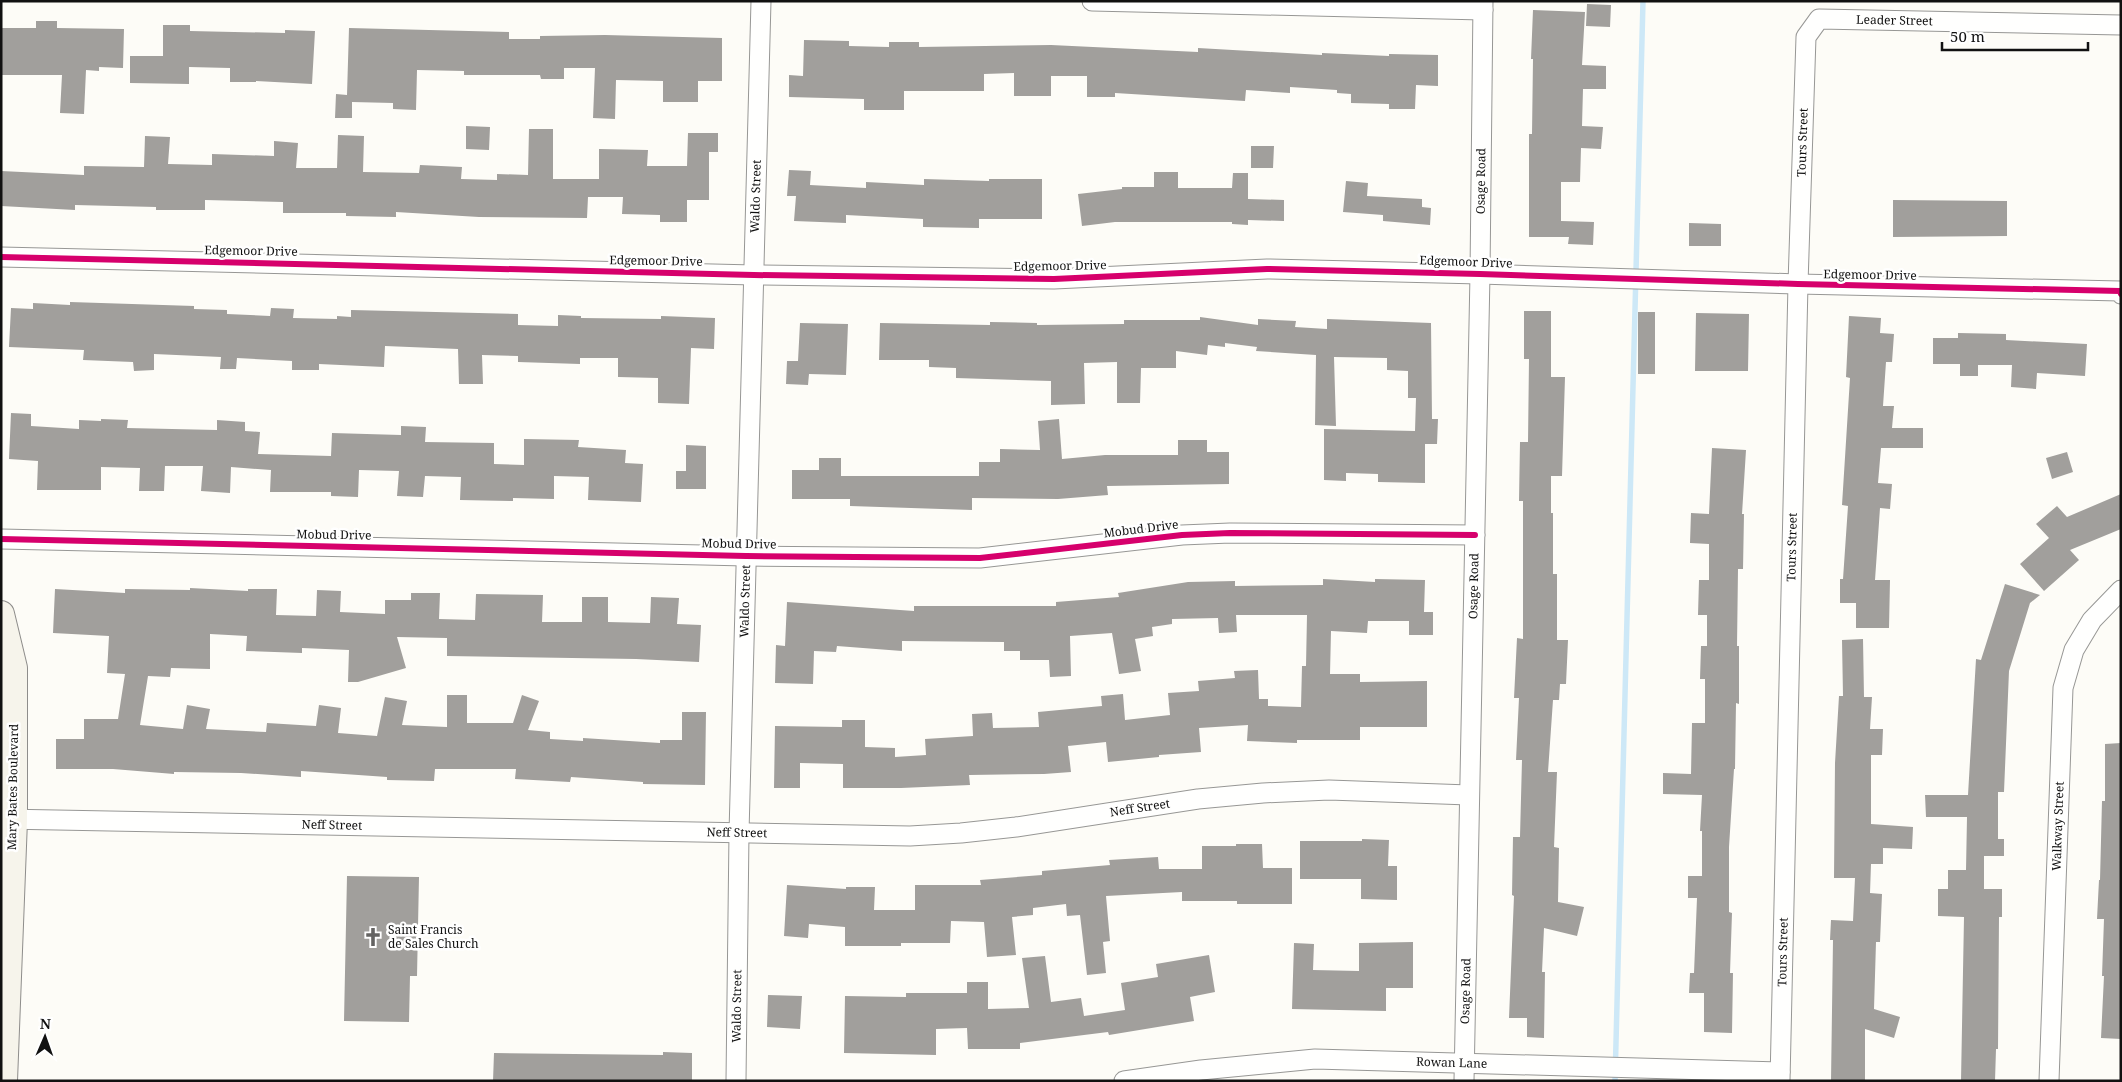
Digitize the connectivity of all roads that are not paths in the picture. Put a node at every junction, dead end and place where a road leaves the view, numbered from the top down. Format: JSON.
{"nodes":[{"id":1,"x":761,"y":1,"type":"edge"},
{"id":2,"x":1092,"y":1,"type":"edge"},
{"id":3,"x":1483,"y":6,"type":"edge"},
{"id":4,"x":1819,"y":19,"type":"joint"},
{"id":5,"x":2121,"y":25,"type":"edge"},
{"id":6,"x":1,"y":256,"type":"edge"},
{"id":7,"x":1480,"y":274,"type":"junction"},
{"id":8,"x":754,"y":275,"type":"junction"},
{"id":9,"x":1798,"y":284,"type":"junction"},
{"id":10,"x":2120,"y":292,"type":"edge"},
{"id":11,"x":1475,"y":535,"type":"junction"},
{"id":12,"x":1,"y":539,"type":"edge"},
{"id":13,"x":746,"y":556,"type":"junction"},
{"id":14,"x":2121,"y":590,"type":"edge"},
{"id":15,"x":1,"y":614,"type":"edge"},
{"id":16,"x":1469,"y":795,"type":"junction"},
{"id":17,"x":8,"y":819,"type":"edge"},
{"id":18,"x":739,"y":833,"type":"junction"},
{"id":19,"x":1464,"y":1072,"type":"edge"},
{"id":20,"x":1780,"y":1076,"type":"edge"},
{"id":21,"x":4,"y":1081,"type":"edge"},
{"id":22,"x":736,"y":1081,"type":"edge"},
{"id":23,"x":1124,"y":1081,"type":"edge"},
{"id":24,"x":2049,"y":1081,"type":"edge"}],
"edges":[{"from":1,"to":8,"type":"street","name":"Waldo Street"},
{"from":2,"to":3,"type":"street"},
{"from":3,"to":7,"type":"street","name":"Osage Road"},
{"from":4,"to":5,"type":"street","name":"Leader Street"},
{"from":4,"to":9,"type":"street","name":"Tours Street"},
{"from":6,"to":8,"type":"street","name":"Edgemoor Drive"},
{"from":7,"to":8,"type":"street","name":"Edgemoor Drive"},
{"from":7,"to":9,"type":"street","name":"Edgemoor Drive"},
{"from":7,"to":11,"type":"street","name":"Osage Road"},
{"from":8,"to":13,"type":"street","name":"Waldo Street"},
{"from":9,"to":10,"type":"street","name":"Edgemoor Drive"},
{"from":9,"to":20,"type":"street","name":"Tours Street"},
{"from":11,"to":13,"type":"street","name":"Mobud Drive"},
{"from":11,"to":16,"type":"street","name":"Osage Road"},
{"from":12,"to":13,"type":"street","name":"Mobud Drive"},
{"from":13,"to":18,"type":"street","name":"Waldo Street"},
{"from":14,"to":24,"type":"street","name":"Walkway Street"},
{"from":15,"to":17,"type":"street","name":"Mary Bates Boulevard"},
{"from":16,"to":18,"type":"street","name":"Neff Street"},
{"from":16,"to":19,"type":"street","name":"Osage Road"},
{"from":17,"to":18,"type":"street","name":"Neff Street"},
{"from":17,"to":21,"type":"street","name":"Mary Bates Boulevard"},
{"from":18,"to":22,"type":"street","name":"Waldo Street"},
{"from":19,"to":20,"type":"street","name":"Rowan Lane"},
{"from":19,"to":23,"type":"street","name":"Rowan Lane"}]}
